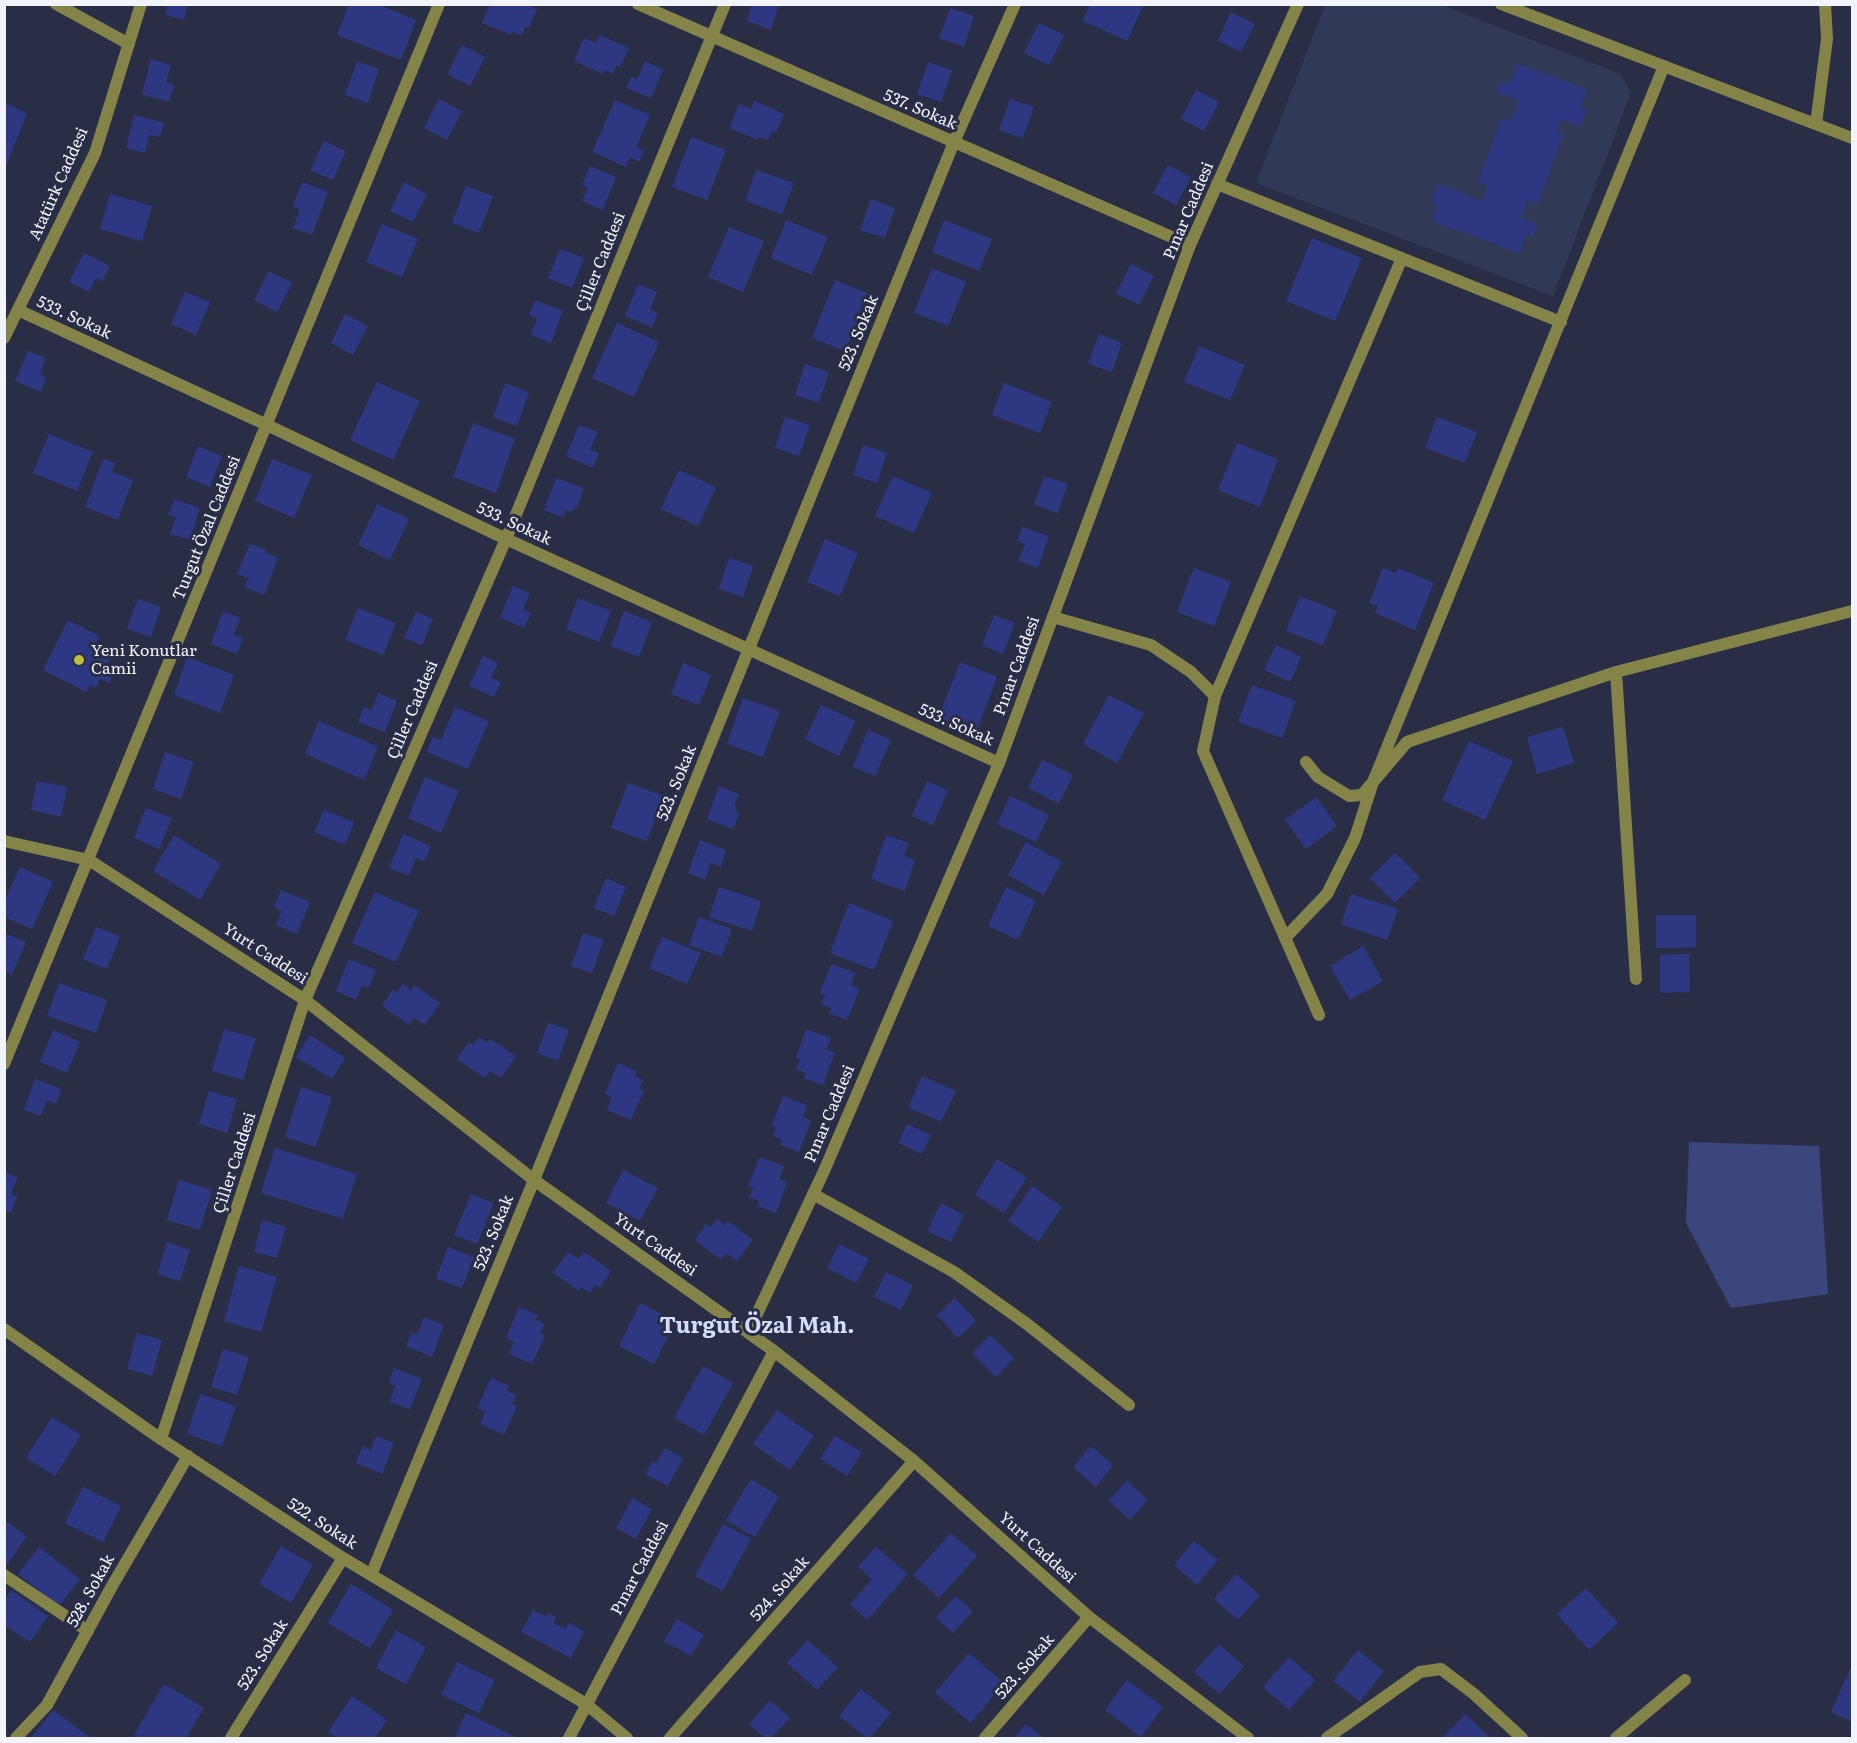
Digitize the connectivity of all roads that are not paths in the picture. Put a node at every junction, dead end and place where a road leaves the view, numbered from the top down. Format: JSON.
{"nodes":[{"id":1,"x":56,"y":4,"type":"edge"},
{"id":2,"x":141,"y":4,"type":"edge"},
{"id":3,"x":439,"y":4,"type":"edge"},
{"id":4,"x":638,"y":4,"type":"edge"},
{"id":5,"x":725,"y":4,"type":"edge"},
{"id":6,"x":1015,"y":4,"type":"edge"},
{"id":7,"x":1298,"y":4,"type":"edge"},
{"id":8,"x":1501,"y":4,"type":"edge"},
{"id":9,"x":1825,"y":4,"type":"edge"},
{"id":10,"x":711,"y":37,"type":"junction"},
{"id":11,"x":129,"y":44,"type":"junction"},
{"id":12,"x":1664,"y":66,"type":"junction"},
{"id":13,"x":1816,"y":124,"type":"junction"},
{"id":14,"x":1852,"y":138,"type":"edge"},
{"id":15,"x":954,"y":142,"type":"junction"},
{"id":16,"x":1217,"y":184,"type":"junction"},
{"id":17,"x":1191,"y":244,"type":"junction"},
{"id":18,"x":1402,"y":258,"type":"junction"},
{"id":19,"x":18,"y":310,"type":"junction"},
{"id":20,"x":1561,"y":322,"type":"junction"},
{"id":21,"x":4,"y":338,"type":"edge"},
{"id":22,"x":267,"y":425,"type":"junction"},
{"id":23,"x":506,"y":539,"type":"junction"},
{"id":24,"x":1852,"y":611,"type":"edge"},
{"id":25,"x":1053,"y":617,"type":"junction"},
{"id":26,"x":749,"y":649,"type":"junction"},
{"id":27,"x":1617,"y":672,"type":"junction"},
{"id":28,"x":1215,"y":696,"type":"junction"},
{"id":29,"x":1306,"y":762,"type":"dead end"},
{"id":30,"x":999,"y":763,"type":"junction"},
{"id":31,"x":1373,"y":782,"type":"junction"},
{"id":32,"x":4,"y":841,"type":"edge"},
{"id":33,"x":89,"y":860,"type":"junction"},
{"id":34,"x":1285,"y":938,"type":"junction"},
{"id":35,"x":1636,"y":979,"type":"dead end"},
{"id":36,"x":305,"y":1000,"type":"junction"},
{"id":37,"x":1320,"y":1015,"type":"dead end"},
{"id":38,"x":4,"y":1064,"type":"edge"},
{"id":39,"x":534,"y":1180,"type":"junction"},
{"id":40,"x":813,"y":1194,"type":"junction"},
{"id":41,"x":4,"y":1329,"type":"edge"},
{"id":42,"x":749,"y":1332,"type":"junction"},
{"id":43,"x":774,"y":1351,"type":"junction"},
{"id":44,"x":1129,"y":1405,"type":"dead end"},
{"id":45,"x":161,"y":1439,"type":"junction"},
{"id":46,"x":188,"y":1456,"type":"junction"},
{"id":47,"x":914,"y":1461,"type":"junction"},
{"id":48,"x":343,"y":1558,"type":"junction"},
{"id":49,"x":4,"y":1575,"type":"edge"},
{"id":50,"x":371,"y":1575,"type":"junction"},
{"id":51,"x":1089,"y":1617,"type":"junction"},
{"id":52,"x":88,"y":1631,"type":"junction"},
{"id":53,"x":1685,"y":1680,"type":"dead end"},
{"id":54,"x":586,"y":1704,"type":"junction"},
{"id":55,"x":16,"y":1738,"type":"edge"},
{"id":56,"x":231,"y":1738,"type":"edge"},
{"id":57,"x":569,"y":1738,"type":"edge"},
{"id":58,"x":627,"y":1738,"type":"edge"},
{"id":59,"x":670,"y":1738,"type":"edge"},
{"id":60,"x":985,"y":1738,"type":"edge"},
{"id":61,"x":1248,"y":1738,"type":"edge"},
{"id":62,"x":1327,"y":1738,"type":"edge"},
{"id":63,"x":1522,"y":1738,"type":"edge"},
{"id":64,"x":1616,"y":1738,"type":"edge"}],
"edges":[{"from":1,"to":11,"type":"street"},
{"from":2,"to":11,"type":"street","name":"Atatürk Caddesi"},
{"from":3,"to":22,"type":"street","name":"Turgut Özal Caddesi"},
{"from":4,"to":10,"type":"street","name":"537. Sokak"},
{"from":5,"to":10,"type":"street","name":"Çiller Caddesi"},
{"from":6,"to":15,"type":"street","name":"523. Sokak"},
{"from":7,"to":16,"type":"street","name":"Pınar Caddesi"},
{"from":8,"to":12,"type":"street"},
{"from":9,"to":13,"type":"street"},
{"from":10,"to":15,"type":"street","name":"537. Sokak"},
{"from":10,"to":23,"type":"street","name":"Çiller Caddesi"},
{"from":11,"to":19,"type":"street","name":"Atatürk Caddesi"},
{"from":12,"to":13,"type":"street"},
{"from":12,"to":20,"type":"street"},
{"from":13,"to":14,"type":"street"},
{"from":15,"to":17,"type":"street","name":"537. Sokak"},
{"from":15,"to":26,"type":"street","name":"523. Sokak"},
{"from":16,"to":17,"type":"street","name":"Pınar Caddesi"},
{"from":16,"to":18,"type":"street"},
{"from":17,"to":25,"type":"street","name":"Pınar Caddesi"},
{"from":18,"to":20,"type":"street"},
{"from":18,"to":28,"type":"street"},
{"from":19,"to":21,"type":"street","name":"Atatürk Caddesi"},
{"from":19,"to":22,"type":"street","name":"533. Sokak"},
{"from":20,"to":31,"type":"street"},
{"from":22,"to":23,"type":"street","name":"533. Sokak"},
{"from":22,"to":33,"type":"street","name":"Turgut Özal Caddesi"},
{"from":23,"to":26,"type":"street","name":"533. Sokak"},
{"from":23,"to":36,"type":"street","name":"Çiller Caddesi"},
{"from":24,"to":27,"type":"street"},
{"from":25,"to":28,"type":"street"},
{"from":25,"to":30,"type":"street","name":"Pınar Caddesi"},
{"from":26,"to":30,"type":"street","name":"533. Sokak"},
{"from":26,"to":39,"type":"street","name":"523. Sokak"},
{"from":27,"to":31,"type":"street"},
{"from":27,"to":35,"type":"street"},
{"from":28,"to":34,"type":"street"},
{"from":29,"to":31,"type":"street"},
{"from":30,"to":40,"type":"street","name":"Pınar Caddesi"},
{"from":31,"to":34,"type":"street"},
{"from":32,"to":33,"type":"street","name":"Yurt Caddesi"},
{"from":33,"to":36,"type":"street","name":"Yurt Caddesi"},
{"from":33,"to":38,"type":"street","name":"Turgut Özal Caddesi"},
{"from":34,"to":37,"type":"street"},
{"from":36,"to":39,"type":"street","name":"Yurt Caddesi"},
{"from":36,"to":45,"type":"street","name":"Çiller Caddesi"},
{"from":39,"to":42,"type":"street","name":"Yurt Caddesi"},
{"from":39,"to":50,"type":"street","name":"523. Sokak"},
{"from":40,"to":42,"type":"street","name":"Pınar Caddesi"},
{"from":40,"to":44,"type":"street"},
{"from":41,"to":45,"type":"street","name":"522. Sokak"},
{"from":42,"to":43,"type":"street","name":"Yurt Caddesi"},
{"from":43,"to":47,"type":"street","name":"Yurt Caddesi"},
{"from":43,"to":54,"type":"street","name":"Pınar Caddesi"},
{"from":45,"to":46,"type":"street","name":"522. Sokak"},
{"from":46,"to":48,"type":"street","name":"522. Sokak"},
{"from":46,"to":52,"type":"street","name":"528. Sokak"},
{"from":47,"to":51,"type":"street","name":"Yurt Caddesi"},
{"from":47,"to":59,"type":"street","name":"524. Sokak"},
{"from":48,"to":50,"type":"street","name":"522. Sokak"},
{"from":48,"to":56,"type":"street","name":"523. Sokak"},
{"from":49,"to":52,"type":"street"},
{"from":50,"to":54,"type":"street","name":"522. Sokak"},
{"from":51,"to":60,"type":"street","name":"523. Sokak"},
{"from":51,"to":61,"type":"street","name":"Yurt Caddesi"},
{"from":52,"to":55,"type":"street","name":"528. Sokak"},
{"from":53,"to":64,"type":"street"},
{"from":54,"to":57,"type":"street","name":"Pınar Caddesi"},
{"from":54,"to":58,"type":"street","name":"522. Sokak"},
{"from":62,"to":63,"type":"street"}]}
